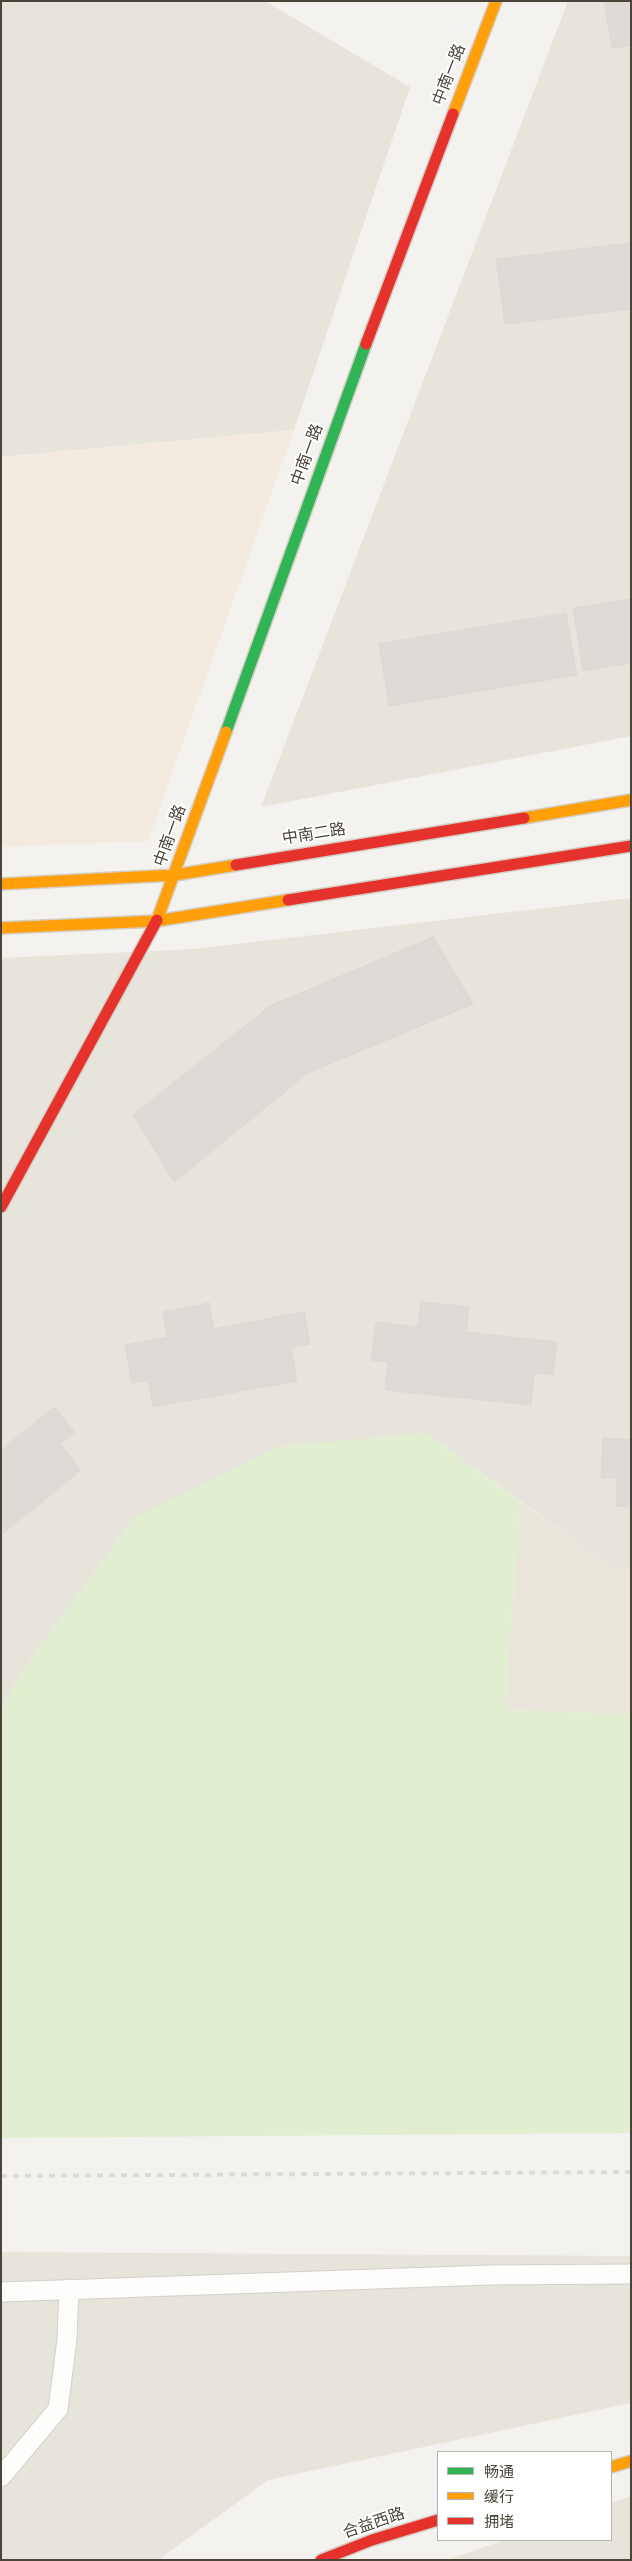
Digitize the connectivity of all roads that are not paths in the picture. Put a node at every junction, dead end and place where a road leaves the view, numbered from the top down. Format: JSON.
{"nodes":[{"id":1,"x":496,"y":1,"type":"edge"},
{"id":2,"x":631,"y":800,"type":"edge"},
{"id":3,"x":631,"y":846,"type":"edge"},
{"id":4,"x":175,"y":875,"type":"junction"},
{"id":5,"x":1,"y":884,"type":"edge"},
{"id":6,"x":156,"y":921,"type":"junction"},
{"id":7,"x":1,"y":928,"type":"edge"},
{"id":8,"x":1,"y":1207,"type":"edge"},
{"id":9,"x":631,"y":2274,"type":"edge"},
{"id":10,"x":69,"y":2289,"type":"junction"},
{"id":11,"x":1,"y":2292,"type":"edge"},
{"id":12,"x":631,"y":2461,"type":"edge"},
{"id":13,"x":612,"y":2467,"type":"edge"},
{"id":14,"x":1,"y":2477,"type":"edge"},
{"id":15,"x":437,"y":2520,"type":"edge"},
{"id":16,"x":321,"y":2560,"type":"edge"}],
"edges":[{"from":1,"to":4,"type":"street","name":"中南一路"},
{"from":2,"to":4,"type":"street","name":"中南二路"},
{"from":3,"to":6,"type":"street"},
{"from":4,"to":5,"type":"street","name":"中南二路"},
{"from":4,"to":6,"type":"street","name":"中南一路"},
{"from":6,"to":7,"type":"street"},
{"from":6,"to":8,"type":"street","name":"中南一路"},
{"from":9,"to":10,"type":"lane"},
{"from":10,"to":11,"type":"lane"},
{"from":10,"to":14,"type":"lane"},
{"from":12,"to":13,"type":"street"},
{"from":15,"to":16,"type":"street","name":"合益西路"}]}
